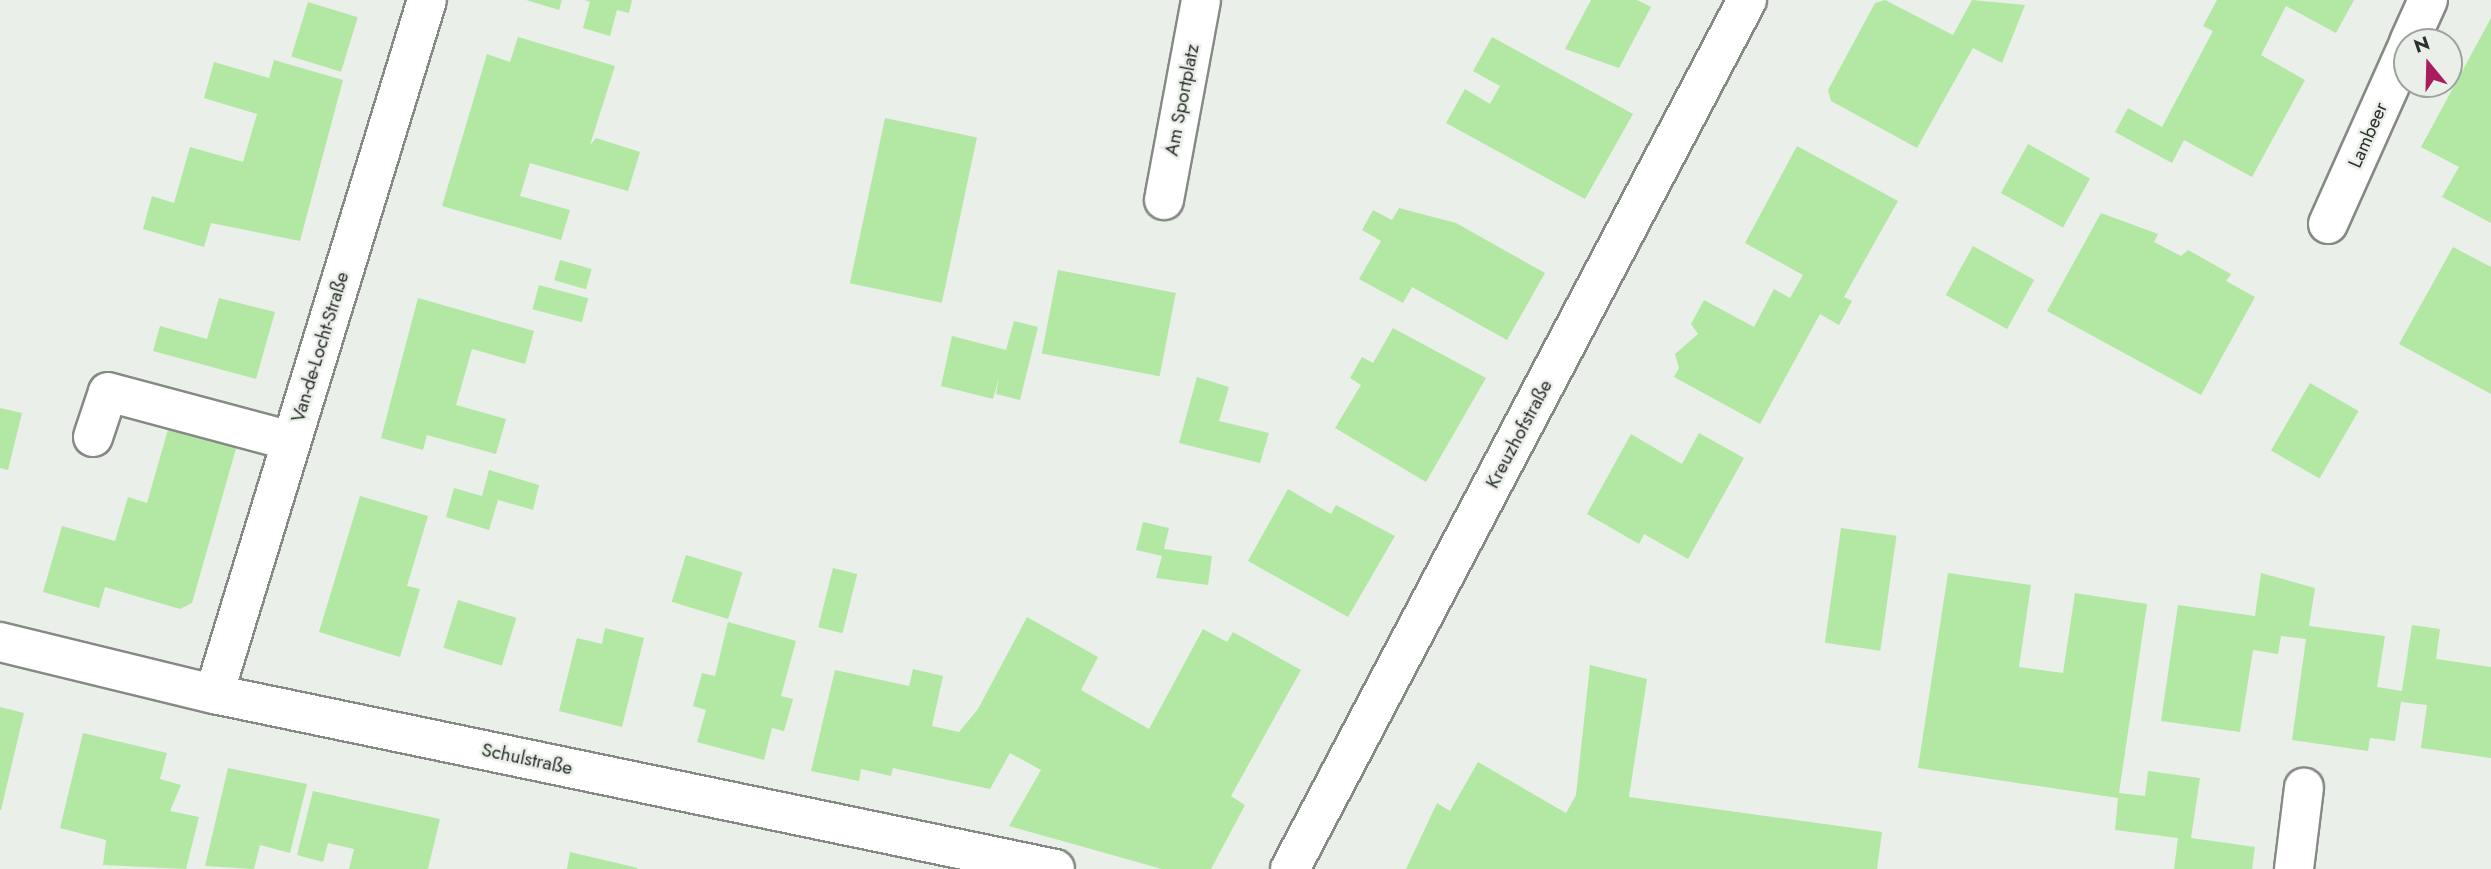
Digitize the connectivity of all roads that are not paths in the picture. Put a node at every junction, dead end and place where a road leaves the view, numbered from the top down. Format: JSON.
{"nodes":[{"id":1,"x":427,"y":0,"type":"edge"},
{"id":2,"x":1201,"y":0,"type":"edge"},
{"id":3,"x":1747,"y":0,"type":"edge"},
{"id":4,"x":2428,"y":0,"type":"edge"},
{"id":5,"x":2415,"y":28,"type":"edge"},
{"id":6,"x":2393,"y":78,"type":"edge"},
{"id":7,"x":1164,"y":200,"type":"dead end"},
{"id":8,"x":2328,"y":224,"type":"dead end"},
{"id":9,"x":93,"y":437,"type":"dead end"},
{"id":10,"x":291,"y":441,"type":"junction"},
{"id":11,"x":0,"y":642,"type":"edge"},
{"id":12,"x":214,"y":694,"type":"junction"},
{"id":13,"x":2304,"y":788,"type":"dead end"},
{"id":14,"x":1055,"y":869,"type":"edge"},
{"id":15,"x":1290,"y":869,"type":"edge"},
{"id":16,"x":2294,"y":869,"type":"edge"}],
"edges":[{"from":1,"to":10,"type":"street","name":"Van-de-Locht-Straße"},
{"from":2,"to":7,"type":"street","name":"Am Sportplatz"},
{"from":3,"to":15,"type":"street","name":"Kreuzhofstraße"},
{"from":4,"to":5,"type":"street"},
{"from":6,"to":8,"type":"street","name":"Lambeer"},
{"from":9,"to":10,"type":"street"},
{"from":10,"to":12,"type":"street","name":"Van-de-Locht-Straße"},
{"from":11,"to":12,"type":"street","name":"Schulstraße"},
{"from":12,"to":14,"type":"street","name":"Schulstraße"},
{"from":13,"to":16,"type":"street"}]}
